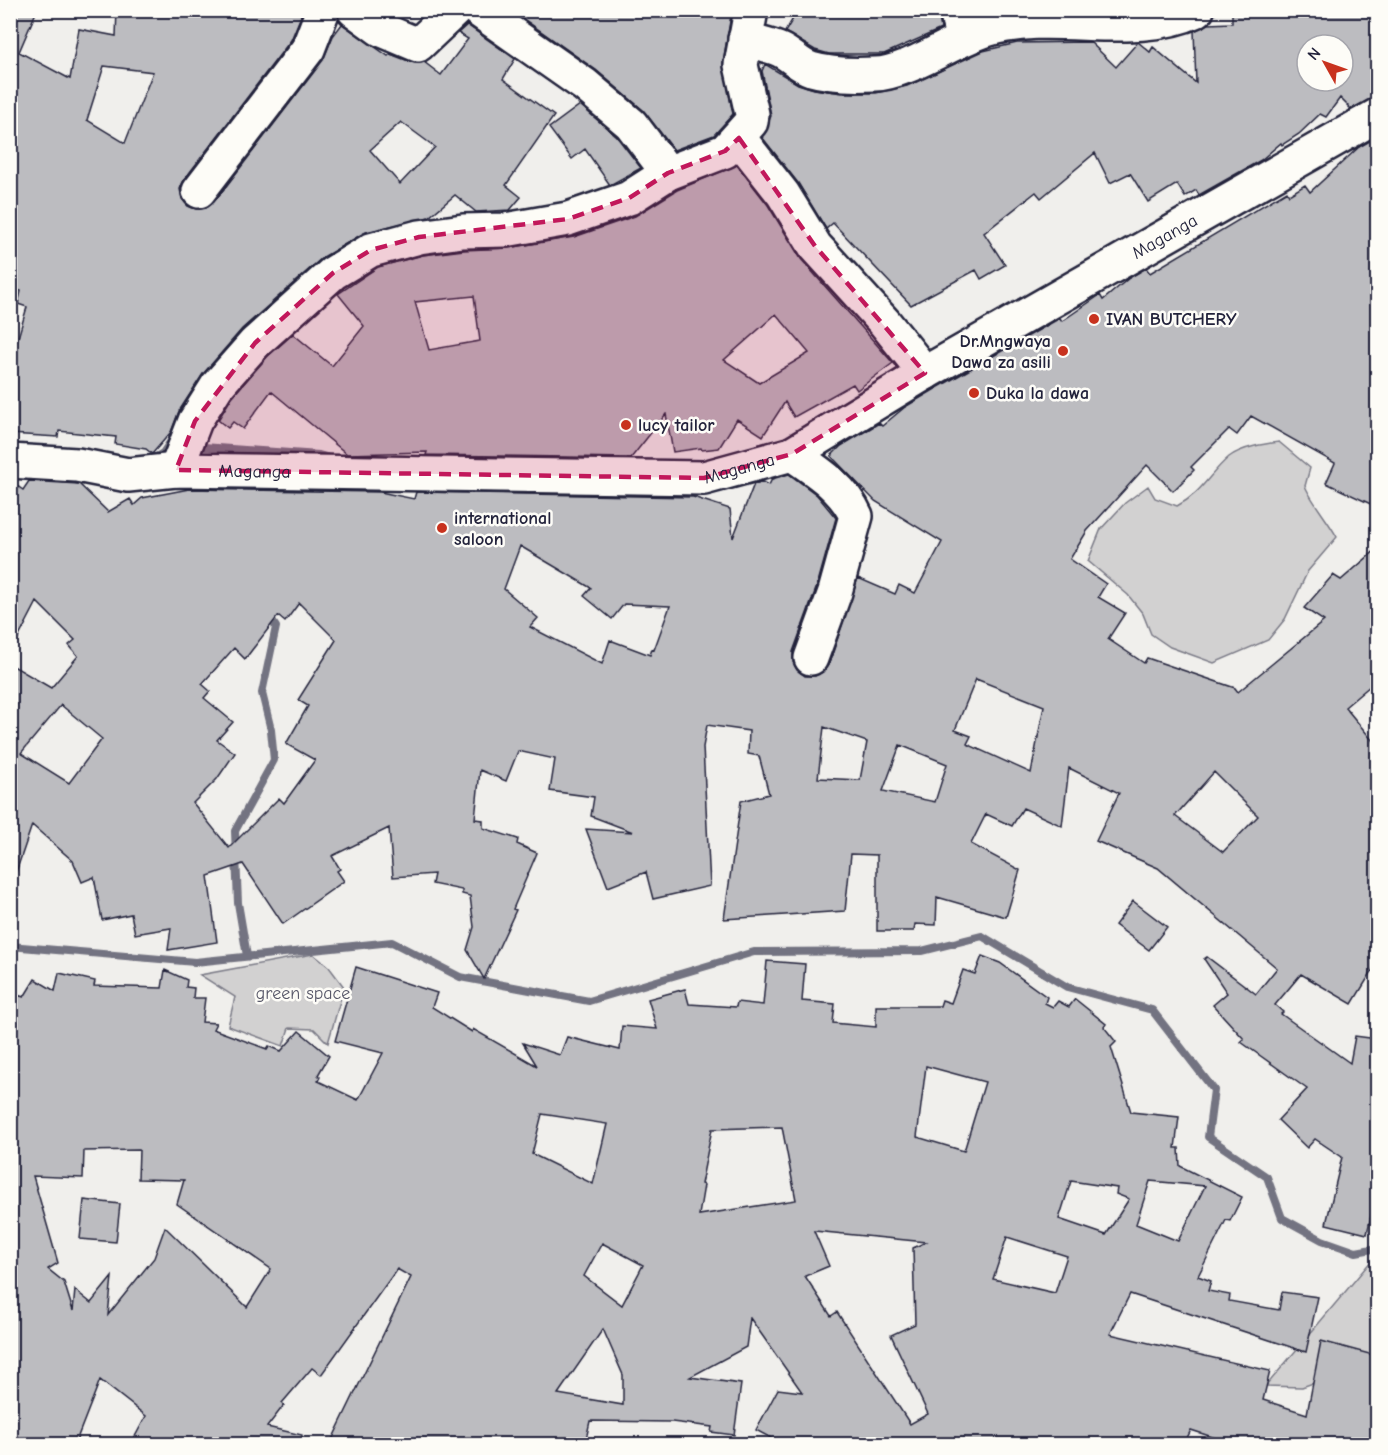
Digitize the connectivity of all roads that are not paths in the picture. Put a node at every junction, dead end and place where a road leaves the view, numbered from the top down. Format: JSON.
{"nodes":[{"id":1,"x":323,"y":10,"type":"edge"},
{"id":2,"x":354,"y":10,"type":"edge"},
{"id":3,"x":454,"y":10,"type":"edge"},
{"id":4,"x":478,"y":10,"type":"edge"},
{"id":5,"x":1197,"y":10,"type":"edge"},
{"id":6,"x":959,"y":24,"type":"edge"},
{"id":7,"x":748,"y":25,"type":"edge"},
{"id":8,"x":1377,"y":115,"type":"edge"},
{"id":9,"x":739,"y":138,"type":"junction"},
{"id":10,"x":668,"y":173,"type":"junction"},
{"id":11,"x":199,"y":191,"type":"dead end"},
{"id":12,"x":925,"y":373,"type":"junction"},
{"id":13,"x":792,"y":454,"type":"junction"},
{"id":14,"x":10,"y":461,"type":"edge"},
{"id":15,"x":176,"y":470,"type":"junction"},
{"id":16,"x":811,"y":658,"type":"dead end"}],
"edges":[{"from":1,"to":11,"type":"street"},
{"from":2,"to":3,"type":"street"},
{"from":4,"to":10,"type":"street"},
{"from":5,"to":6,"type":"street"},
{"from":6,"to":7,"type":"street"},
{"from":7,"to":9,"type":"street"},
{"from":8,"to":12,"type":"street","name":"Maganga"},
{"from":9,"to":10,"type":"street"},
{"from":9,"to":12,"type":"street"},
{"from":10,"to":15,"type":"street"},
{"from":12,"to":13,"type":"street","name":"Maganga"},
{"from":13,"to":15,"type":"street","name":"Maganga"},
{"from":13,"to":16,"type":"street"},
{"from":14,"to":15,"type":"street","name":"Maganga"}]}
